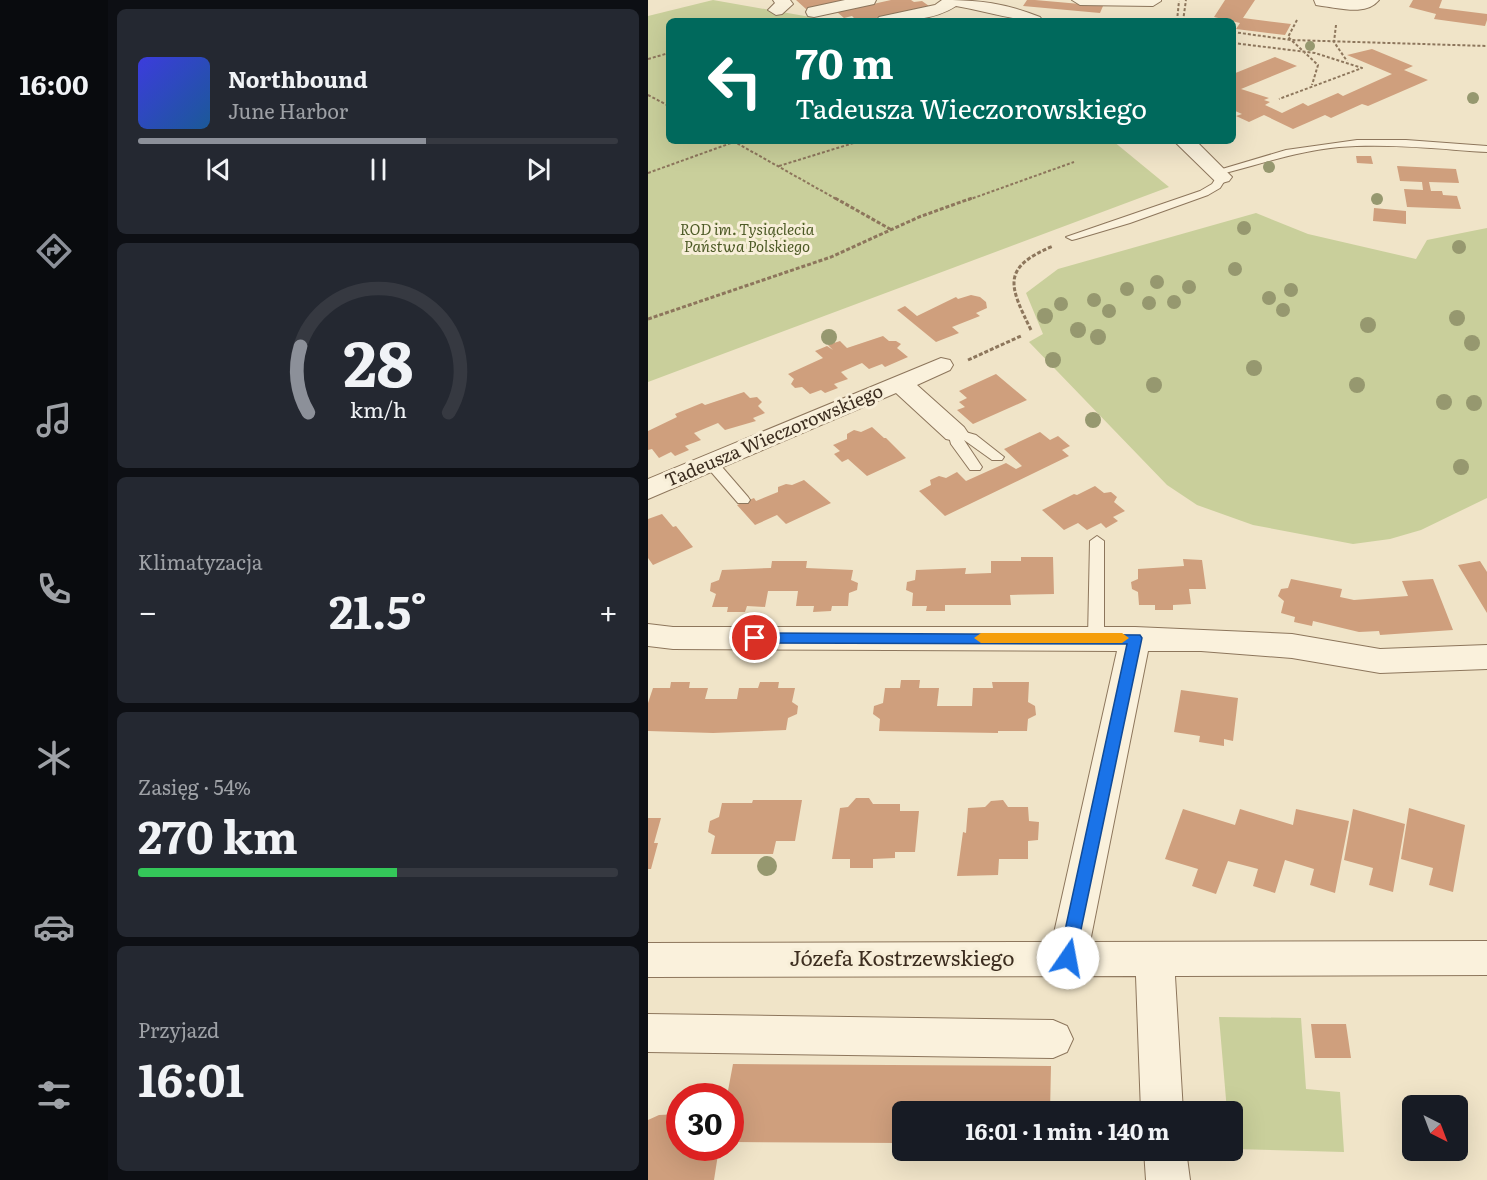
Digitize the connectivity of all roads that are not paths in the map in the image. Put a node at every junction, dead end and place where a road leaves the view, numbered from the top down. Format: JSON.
{"nodes":[{"id":1,"x":868,"y":0,"type":"edge"},
{"id":2,"x":951,"y":0,"type":"edge"},
{"id":3,"x":1080,"y":0,"type":"edge"},
{"id":4,"x":1153,"y":0,"type":"edge"},
{"id":5,"x":1371,"y":0,"type":"edge"},
{"id":6,"x":1322,"y":1,"type":"edge"},
{"id":7,"x":814,"y":12,"type":"dead end"},
{"id":8,"x":899,"y":18,"type":"edge"},
{"id":9,"x":1027,"y":18,"type":"edge"},
{"id":10,"x":1147,"y":18,"type":"edge"},
{"id":11,"x":1187,"y":144,"type":"edge"},
{"id":12,"x":1487,"y":149,"type":"edge"},
{"id":13,"x":1220,"y":174,"type":"junction"},
{"id":14,"x":1072,"y":237,"type":"road end"},
{"id":15,"x":941,"y":365,"type":"road end"},
{"id":16,"x":900,"y":383,"type":"junction"},
{"id":17,"x":955,"y":433,"type":"junction"},
{"id":18,"x":997,"y":457,"type":"dead end"},
{"id":19,"x":711,"y":463,"type":"junction"},
{"id":20,"x":975,"y":467,"type":"dead end"},
{"id":21,"x":648,"y":489,"type":"edge"},
{"id":22,"x":743,"y":500,"type":"dead end"},
{"id":23,"x":1097,"y":541,"type":"dead end"},
{"id":24,"x":648,"y":634,"type":"edge"},
{"id":25,"x":1096,"y":638,"type":"junction"},
{"id":26,"x":1135,"y":638,"type":"junction"},
{"id":27,"x":1487,"y":657,"type":"edge"},
{"id":28,"x":1068,"y":958,"type":"junction"},
{"id":29,"x":1155,"y":958,"type":"junction"},
{"id":30,"x":1487,"y":958,"type":"edge"},
{"id":31,"x":648,"y":960,"type":"edge"},
{"id":32,"x":648,"y":1033,"type":"edge"},
{"id":33,"x":1053,"y":1039,"type":"dead end"},
{"id":34,"x":1162,"y":1101,"type":"edge"},
{"id":35,"x":1166,"y":1161,"type":"edge"},
{"id":36,"x":1168,"y":1180,"type":"edge"}],
"edges":[{"from":1,"to":7,"type":"street"},
{"from":2,"to":8,"type":"street"},
{"from":2,"to":9,"type":"street"},
{"from":3,"to":4,"type":"street"},
{"from":4,"to":10,"type":"street"},
{"from":5,"to":6,"type":"street"},
{"from":11,"to":13,"type":"street"},
{"from":12,"to":13,"type":"lane"},
{"from":13,"to":14,"type":"lane"},
{"from":15,"to":16,"type":"street","name":"Tadeusza Wieczorowskiego"},
{"from":16,"to":17,"type":"street","name":"Tadeusza Wieczorowskiego"},
{"from":16,"to":19,"type":"street","name":"Tadeusza Wieczorowskiego"},
{"from":17,"to":18,"type":"lane"},
{"from":17,"to":20,"type":"lane"},
{"from":19,"to":21,"type":"street","name":"Tadeusza Wieczorowskiego"},
{"from":19,"to":22,"type":"lane"},
{"from":23,"to":25,"type":"lane"},
{"from":24,"to":25,"type":"street"},
{"from":25,"to":26,"type":"street"},
{"from":26,"to":27,"type":"street"},
{"from":26,"to":28,"type":"street"},
{"from":28,"to":29,"type":"street","name":"Józefa Kostrzewskiego"},
{"from":28,"to":31,"type":"street","name":"Józefa Kostrzewskiego"},
{"from":29,"to":30,"type":"street","name":"Józefa Kostrzewskiego"},
{"from":29,"to":34,"type":"street"},
{"from":32,"to":33,"type":"street"},
{"from":35,"to":36,"type":"street"}]}
